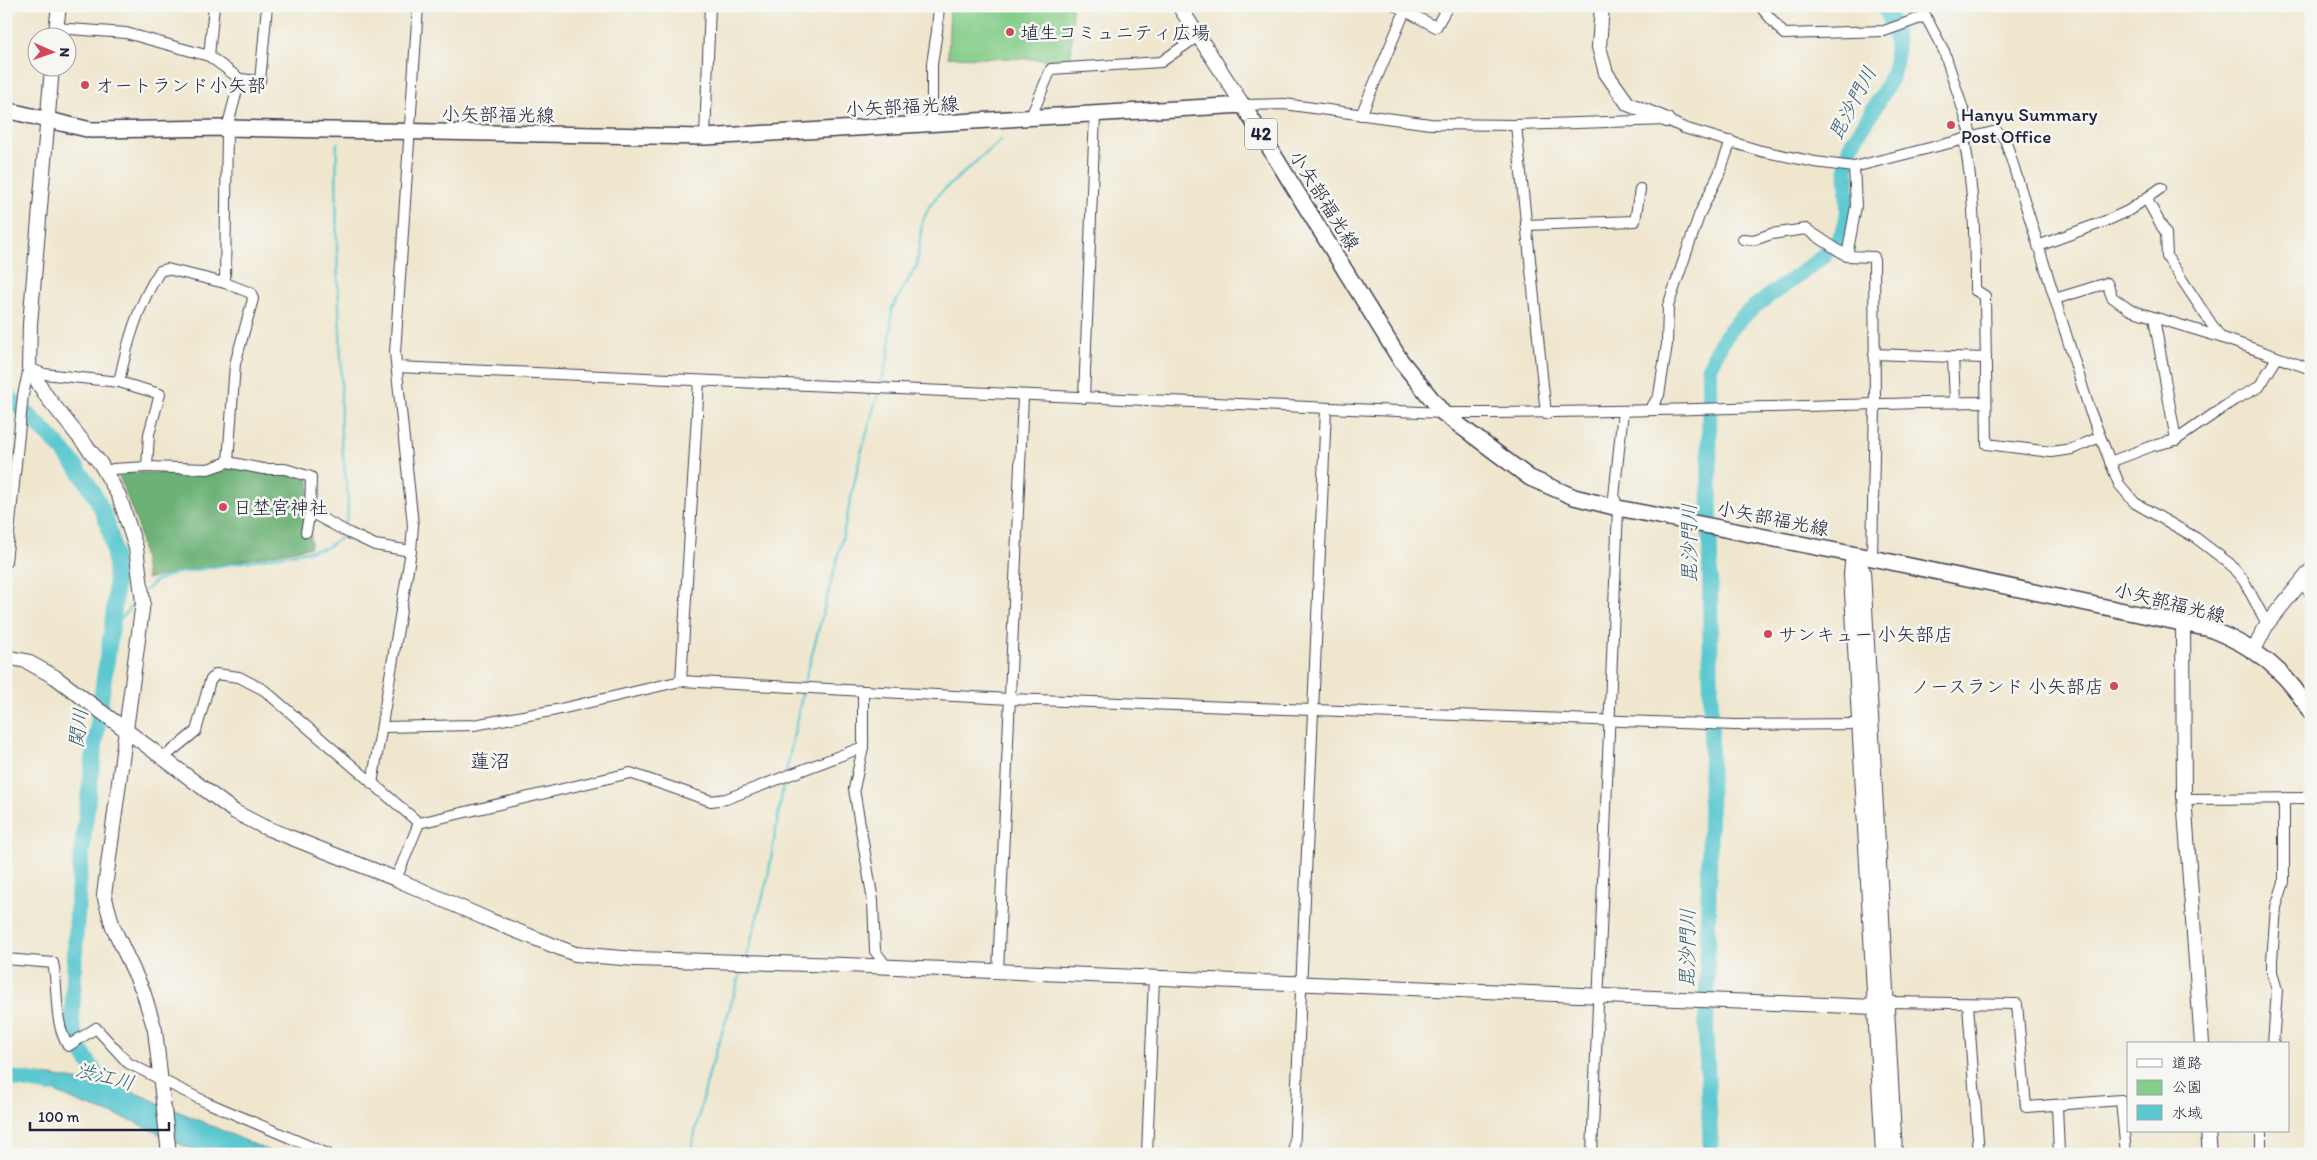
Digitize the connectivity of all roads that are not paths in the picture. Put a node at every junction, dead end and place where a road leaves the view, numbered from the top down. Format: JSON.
{"nodes":[{"id":1,"x":58,"y":6,"type":"edge"},
{"id":2,"x":214,"y":6,"type":"edge"},
{"id":3,"x":267,"y":6,"type":"edge"},
{"id":4,"x":418,"y":6,"type":"edge"},
{"id":5,"x":710,"y":6,"type":"edge"},
{"id":6,"x":939,"y":6,"type":"edge"},
{"id":7,"x":1179,"y":6,"type":"edge"},
{"id":8,"x":1448,"y":6,"type":"edge"},
{"id":9,"x":1602,"y":6,"type":"edge"},
{"id":10,"x":1760,"y":6,"type":"edge"},
{"id":11,"x":1920,"y":6,"type":"edge"},
{"id":12,"x":1401,"y":9,"type":"edge"},
{"id":13,"x":1926,"y":16,"type":"junction"},
{"id":14,"x":56,"y":28,"type":"edge"},
{"id":15,"x":78,"y":33,"type":"edge"},
{"id":16,"x":1198,"y":36,"type":"junction"},
{"id":17,"x":209,"y":56,"type":"junction"},
{"id":18,"x":51,"y":78,"type":"edge"},
{"id":19,"x":240,"y":79,"type":"junction"},
{"id":20,"x":1243,"y":105,"type":"junction"},
{"id":21,"x":6,"y":110,"type":"edge"},
{"id":22,"x":1095,"y":114,"type":"junction"},
{"id":23,"x":1361,"y":115,"type":"junction"},
{"id":24,"x":1030,"y":119,"type":"junction"},
{"id":25,"x":1667,"y":120,"type":"junction"},
{"id":26,"x":47,"y":121,"type":"junction"},
{"id":27,"x":932,"y":124,"type":"junction"},
{"id":28,"x":1516,"y":125,"type":"junction"},
{"id":29,"x":227,"y":128,"type":"junction"},
{"id":30,"x":408,"y":132,"type":"junction"},
{"id":31,"x":705,"y":137,"type":"junction"},
{"id":32,"x":1968,"y":138,"type":"junction"},
{"id":33,"x":1730,"y":142,"type":"junction"},
{"id":34,"x":1854,"y":167,"type":"junction"},
{"id":35,"x":2162,"y":188,"type":"dead end"},
{"id":36,"x":1640,"y":189,"type":"dead end"},
{"id":37,"x":2146,"y":198,"type":"junction"},
{"id":38,"x":1526,"y":225,"type":"junction"},
{"id":39,"x":1743,"y":239,"type":"dead end"},
{"id":40,"x":2038,"y":246,"type":"junction"},
{"id":41,"x":1847,"y":256,"type":"junction"},
{"id":42,"x":225,"y":283,"type":"junction"},
{"id":43,"x":2055,"y":299,"type":"junction"},
{"id":44,"x":2154,"y":318,"type":"junction"},
{"id":45,"x":2220,"y":337,"type":"junction"},
{"id":46,"x":1874,"y":354,"type":"junction"},
{"id":47,"x":1953,"y":357,"type":"junction"},
{"id":48,"x":1986,"y":358,"type":"junction"},
{"id":49,"x":2277,"y":358,"type":"junction"},
{"id":50,"x":397,"y":367,"type":"junction"},
{"id":51,"x":30,"y":368,"type":"junction"},
{"id":52,"x":2311,"y":369,"type":"edge"},
{"id":53,"x":699,"y":381,"type":"junction"},
{"id":54,"x":119,"y":382,"type":"junction"},
{"id":55,"x":1023,"y":396,"type":"junction"},
{"id":56,"x":1084,"y":398,"type":"junction"},
{"id":57,"x":1955,"y":402,"type":"junction"},
{"id":58,"x":1986,"y":402,"type":"junction"},
{"id":59,"x":1875,"y":403,"type":"junction"},
{"id":60,"x":1326,"y":409,"type":"junction"},
{"id":61,"x":1650,"y":410,"type":"junction"},
{"id":62,"x":1623,"y":411,"type":"junction"},
{"id":63,"x":1443,"y":413,"type":"junction"},
{"id":64,"x":1546,"y":414,"type":"junction"},
{"id":65,"x":2100,"y":437,"type":"junction"},
{"id":66,"x":2176,"y":440,"type":"junction"},
{"id":67,"x":228,"y":462,"type":"junction"},
{"id":68,"x":2110,"y":462,"type":"junction"},
{"id":69,"x":147,"y":467,"type":"junction"},
{"id":70,"x":106,"y":472,"type":"junction"},
{"id":71,"x":9,"y":502,"type":"edge"},
{"id":72,"x":1618,"y":508,"type":"junction"},
{"id":73,"x":310,"y":512,"type":"junction"},
{"id":74,"x":306,"y":532,"type":"dead end"},
{"id":75,"x":411,"y":551,"type":"junction"},
{"id":76,"x":1852,"y":554,"type":"junction"},
{"id":77,"x":1872,"y":558,"type":"junction"},
{"id":78,"x":6,"y":562,"type":"edge"},
{"id":79,"x":2311,"y":570,"type":"edge"},
{"id":80,"x":2300,"y":583,"type":"junction"},
{"id":81,"x":2311,"y":593,"type":"edge"},
{"id":82,"x":2184,"y":624,"type":"junction"},
{"id":83,"x":2267,"y":624,"type":"junction"},
{"id":84,"x":2254,"y":650,"type":"junction"},
{"id":85,"x":6,"y":657,"type":"edge"},
{"id":86,"x":681,"y":680,"type":"junction"},
{"id":87,"x":863,"y":692,"type":"junction"},
{"id":88,"x":1009,"y":699,"type":"junction"},
{"id":89,"x":1313,"y":708,"type":"junction"},
{"id":90,"x":2311,"y":713,"type":"edge"},
{"id":91,"x":1610,"y":719,"type":"junction"},
{"id":92,"x":1860,"y":724,"type":"junction"},
{"id":93,"x":383,"y":727,"type":"junction"},
{"id":94,"x":126,"y":730,"type":"junction"},
{"id":95,"x":863,"y":747,"type":"junction"},
{"id":96,"x":162,"y":759,"type":"junction"},
{"id":97,"x":372,"y":784,"type":"junction"},
{"id":98,"x":2284,"y":798,"type":"junction"},
{"id":99,"x":2311,"y":798,"type":"edge"},
{"id":100,"x":2184,"y":799,"type":"junction"},
{"id":101,"x":419,"y":823,"type":"junction"},
{"id":102,"x":396,"y":879,"type":"junction"},
{"id":103,"x":6,"y":959,"type":"edge"},
{"id":104,"x":887,"y":967,"type":"junction"},
{"id":105,"x":998,"y":972,"type":"junction"},
{"id":106,"x":1154,"y":978,"type":"junction"},
{"id":107,"x":1302,"y":984,"type":"junction"},
{"id":108,"x":1598,"y":997,"type":"junction"},
{"id":109,"x":1881,"y":1005,"type":"junction"},
{"id":110,"x":1968,"y":1005,"type":"junction"},
{"id":111,"x":2202,"y":1042,"type":"edge"},
{"id":112,"x":2273,"y":1042,"type":"edge"},
{"id":113,"x":160,"y":1082,"type":"junction"},
{"id":114,"x":2057,"y":1105,"type":"junction"},
{"id":115,"x":2208,"y":1132,"type":"edge"},
{"id":116,"x":2261,"y":1132,"type":"edge"},
{"id":117,"x":169,"y":1154,"type":"edge"},
{"id":118,"x":328,"y":1154,"type":"edge"},
{"id":119,"x":1147,"y":1154,"type":"edge"},
{"id":120,"x":1294,"y":1154,"type":"edge"},
{"id":121,"x":1592,"y":1154,"type":"edge"},
{"id":122,"x":1884,"y":1154,"type":"edge"},
{"id":123,"x":1895,"y":1154,"type":"edge"},
{"id":124,"x":1979,"y":1154,"type":"edge"},
{"id":125,"x":2059,"y":1154,"type":"edge"},
{"id":126,"x":2126,"y":1154,"type":"edge"},
{"id":127,"x":2210,"y":1154,"type":"edge"},
{"id":128,"x":2262,"y":1154,"type":"edge"}],
"edges":[{"from":1,"to":14,"type":"street"},
{"from":2,"to":17,"type":"street"},
{"from":3,"to":19,"type":"street"},
{"from":4,"to":30,"type":"street"},
{"from":5,"to":31,"type":"street"},
{"from":6,"to":27,"type":"street"},
{"from":7,"to":16,"type":"street"},
{"from":8,"to":12,"type":"street"},
{"from":9,"to":25,"type":"street"},
{"from":10,"to":13,"type":"street"},
{"from":11,"to":13,"type":"street"},
{"from":12,"to":23,"type":"street"},
{"from":13,"to":32,"type":"street"},
{"from":15,"to":17,"type":"street"},
{"from":16,"to":20,"type":"street"},
{"from":16,"to":24,"type":"street"},
{"from":17,"to":19,"type":"street"},
{"from":18,"to":26,"type":"street"},
{"from":19,"to":29,"type":"street"},
{"from":20,"to":22,"type":"main road","name":"小矢部福光線","number":"42"},
{"from":20,"to":23,"type":"street"},
{"from":20,"to":63,"type":"main road","name":"小矢部福光線","number":"42"},
{"from":21,"to":26,"type":"main road","name":"小矢部福光線","number":"42"},
{"from":22,"to":24,"type":"main road","name":"小矢部福光線","number":"42"},
{"from":22,"to":56,"type":"street"},
{"from":23,"to":28,"type":"street"},
{"from":24,"to":27,"type":"main road","name":"小矢部福光線","number":"42"},
{"from":25,"to":28,"type":"street"},
{"from":25,"to":33,"type":"street"},
{"from":26,"to":29,"type":"main road","name":"小矢部福光線","number":"42"},
{"from":26,"to":51,"type":"street"},
{"from":27,"to":31,"type":"main road","name":"小矢部福光線","number":"42"},
{"from":28,"to":38,"type":"street"},
{"from":29,"to":30,"type":"main road","name":"小矢部福光線","number":"42"},
{"from":29,"to":42,"type":"street"},
{"from":30,"to":31,"type":"main road","name":"小矢部福光線","number":"42"},
{"from":30,"to":50,"type":"street"},
{"from":32,"to":34,"type":"street"},
{"from":32,"to":40,"type":"street"},
{"from":32,"to":48,"type":"street"},
{"from":33,"to":34,"type":"street"},
{"from":33,"to":61,"type":"street"},
{"from":34,"to":41,"type":"street"},
{"from":35,"to":37,"type":"street"},
{"from":36,"to":38,"type":"street"},
{"from":37,"to":40,"type":"street"},
{"from":37,"to":45,"type":"street"},
{"from":38,"to":64,"type":"street"},
{"from":39,"to":41,"type":"street"},
{"from":40,"to":43,"type":"street"},
{"from":41,"to":46,"type":"street"},
{"from":42,"to":54,"type":"street"},
{"from":42,"to":67,"type":"street"},
{"from":43,"to":44,"type":"street"},
{"from":43,"to":65,"type":"street"},
{"from":44,"to":45,"type":"street"},
{"from":44,"to":66,"type":"street"},
{"from":45,"to":49,"type":"street"},
{"from":46,"to":47,"type":"street"},
{"from":46,"to":59,"type":"street"},
{"from":47,"to":48,"type":"street"},
{"from":47,"to":57,"type":"street"},
{"from":48,"to":58,"type":"street"},
{"from":49,"to":52,"type":"street"},
{"from":49,"to":66,"type":"street"},
{"from":50,"to":53,"type":"street"},
{"from":50,"to":75,"type":"street"},
{"from":51,"to":54,"type":"street"},
{"from":51,"to":70,"type":"street"},
{"from":51,"to":71,"type":"street"},
{"from":53,"to":55,"type":"street"},
{"from":53,"to":86,"type":"street"},
{"from":54,"to":69,"type":"street"},
{"from":55,"to":56,"type":"street"},
{"from":55,"to":88,"type":"street"},
{"from":56,"to":60,"type":"street"},
{"from":57,"to":58,"type":"street"},
{"from":57,"to":59,"type":"street"},
{"from":58,"to":65,"type":"street"},
{"from":59,"to":61,"type":"street"},
{"from":59,"to":77,"type":"street"},
{"from":60,"to":63,"type":"street"},
{"from":60,"to":89,"type":"street"},
{"from":61,"to":62,"type":"street"},
{"from":62,"to":64,"type":"street"},
{"from":62,"to":72,"type":"street"},
{"from":63,"to":64,"type":"street"},
{"from":63,"to":72,"type":"main road","name":"小矢部福光線","number":"42"},
{"from":65,"to":68,"type":"street"},
{"from":66,"to":68,"type":"street"},
{"from":67,"to":69,"type":"street"},
{"from":67,"to":73,"type":"street"},
{"from":68,"to":83,"type":"street"},
{"from":69,"to":70,"type":"street"},
{"from":70,"to":94,"type":"street"},
{"from":71,"to":78,"type":"street"},
{"from":72,"to":76,"type":"main road","name":"小矢部福光線","number":"42"},
{"from":72,"to":91,"type":"street"},
{"from":73,"to":74,"type":"street"},
{"from":73,"to":75,"type":"street"},
{"from":75,"to":93,"type":"street"},
{"from":76,"to":77,"type":"main road","name":"小矢部福光線","number":"42"},
{"from":76,"to":92,"type":"street"},
{"from":76,"to":109,"type":"street"},
{"from":77,"to":82,"type":"main road","name":"小矢部福光線","number":"42"},
{"from":79,"to":80,"type":"street"},
{"from":80,"to":81,"type":"street"},
{"from":80,"to":83,"type":"street"},
{"from":82,"to":84,"type":"main road","name":"小矢部福光線","number":"42"},
{"from":82,"to":100,"type":"street"},
{"from":83,"to":84,"type":"street"},
{"from":84,"to":90,"type":"main road","name":"小矢部福光線","number":"42"},
{"from":85,"to":94,"type":"street"},
{"from":86,"to":87,"type":"street"},
{"from":86,"to":93,"type":"street"},
{"from":87,"to":88,"type":"street"},
{"from":87,"to":95,"type":"street"},
{"from":88,"to":89,"type":"street"},
{"from":88,"to":105,"type":"street"},
{"from":89,"to":91,"type":"street"},
{"from":89,"to":107,"type":"street"},
{"from":91,"to":92,"type":"street"},
{"from":91,"to":108,"type":"street"},
{"from":92,"to":109,"type":"street"},
{"from":93,"to":97,"type":"street"},
{"from":94,"to":96,"type":"street"},
{"from":94,"to":113,"type":"street"},
{"from":95,"to":101,"type":"street"},
{"from":95,"to":104,"type":"street"},
{"from":96,"to":97,"type":"street"},
{"from":96,"to":102,"type":"street"},
{"from":97,"to":101,"type":"street"},
{"from":98,"to":99,"type":"street"},
{"from":98,"to":100,"type":"street"},
{"from":98,"to":112,"type":"street"},
{"from":100,"to":111,"type":"street"},
{"from":101,"to":102,"type":"street"},
{"from":102,"to":104,"type":"street"},
{"from":103,"to":113,"type":"street"},
{"from":104,"to":105,"type":"street"},
{"from":105,"to":106,"type":"street"},
{"from":106,"to":107,"type":"street"},
{"from":106,"to":119,"type":"street"},
{"from":107,"to":108,"type":"street"},
{"from":107,"to":120,"type":"street"},
{"from":108,"to":109,"type":"street"},
{"from":108,"to":121,"type":"street"},
{"from":109,"to":110,"type":"street"},
{"from":109,"to":122,"type":"street"},
{"from":109,"to":123,"type":"street"},
{"from":110,"to":114,"type":"street"},
{"from":110,"to":124,"type":"street"},
{"from":113,"to":117,"type":"street"},
{"from":113,"to":118,"type":"street"},
{"from":114,"to":125,"type":"street"},
{"from":114,"to":126,"type":"street"},
{"from":115,"to":127,"type":"street"},
{"from":116,"to":128,"type":"street"}]}
